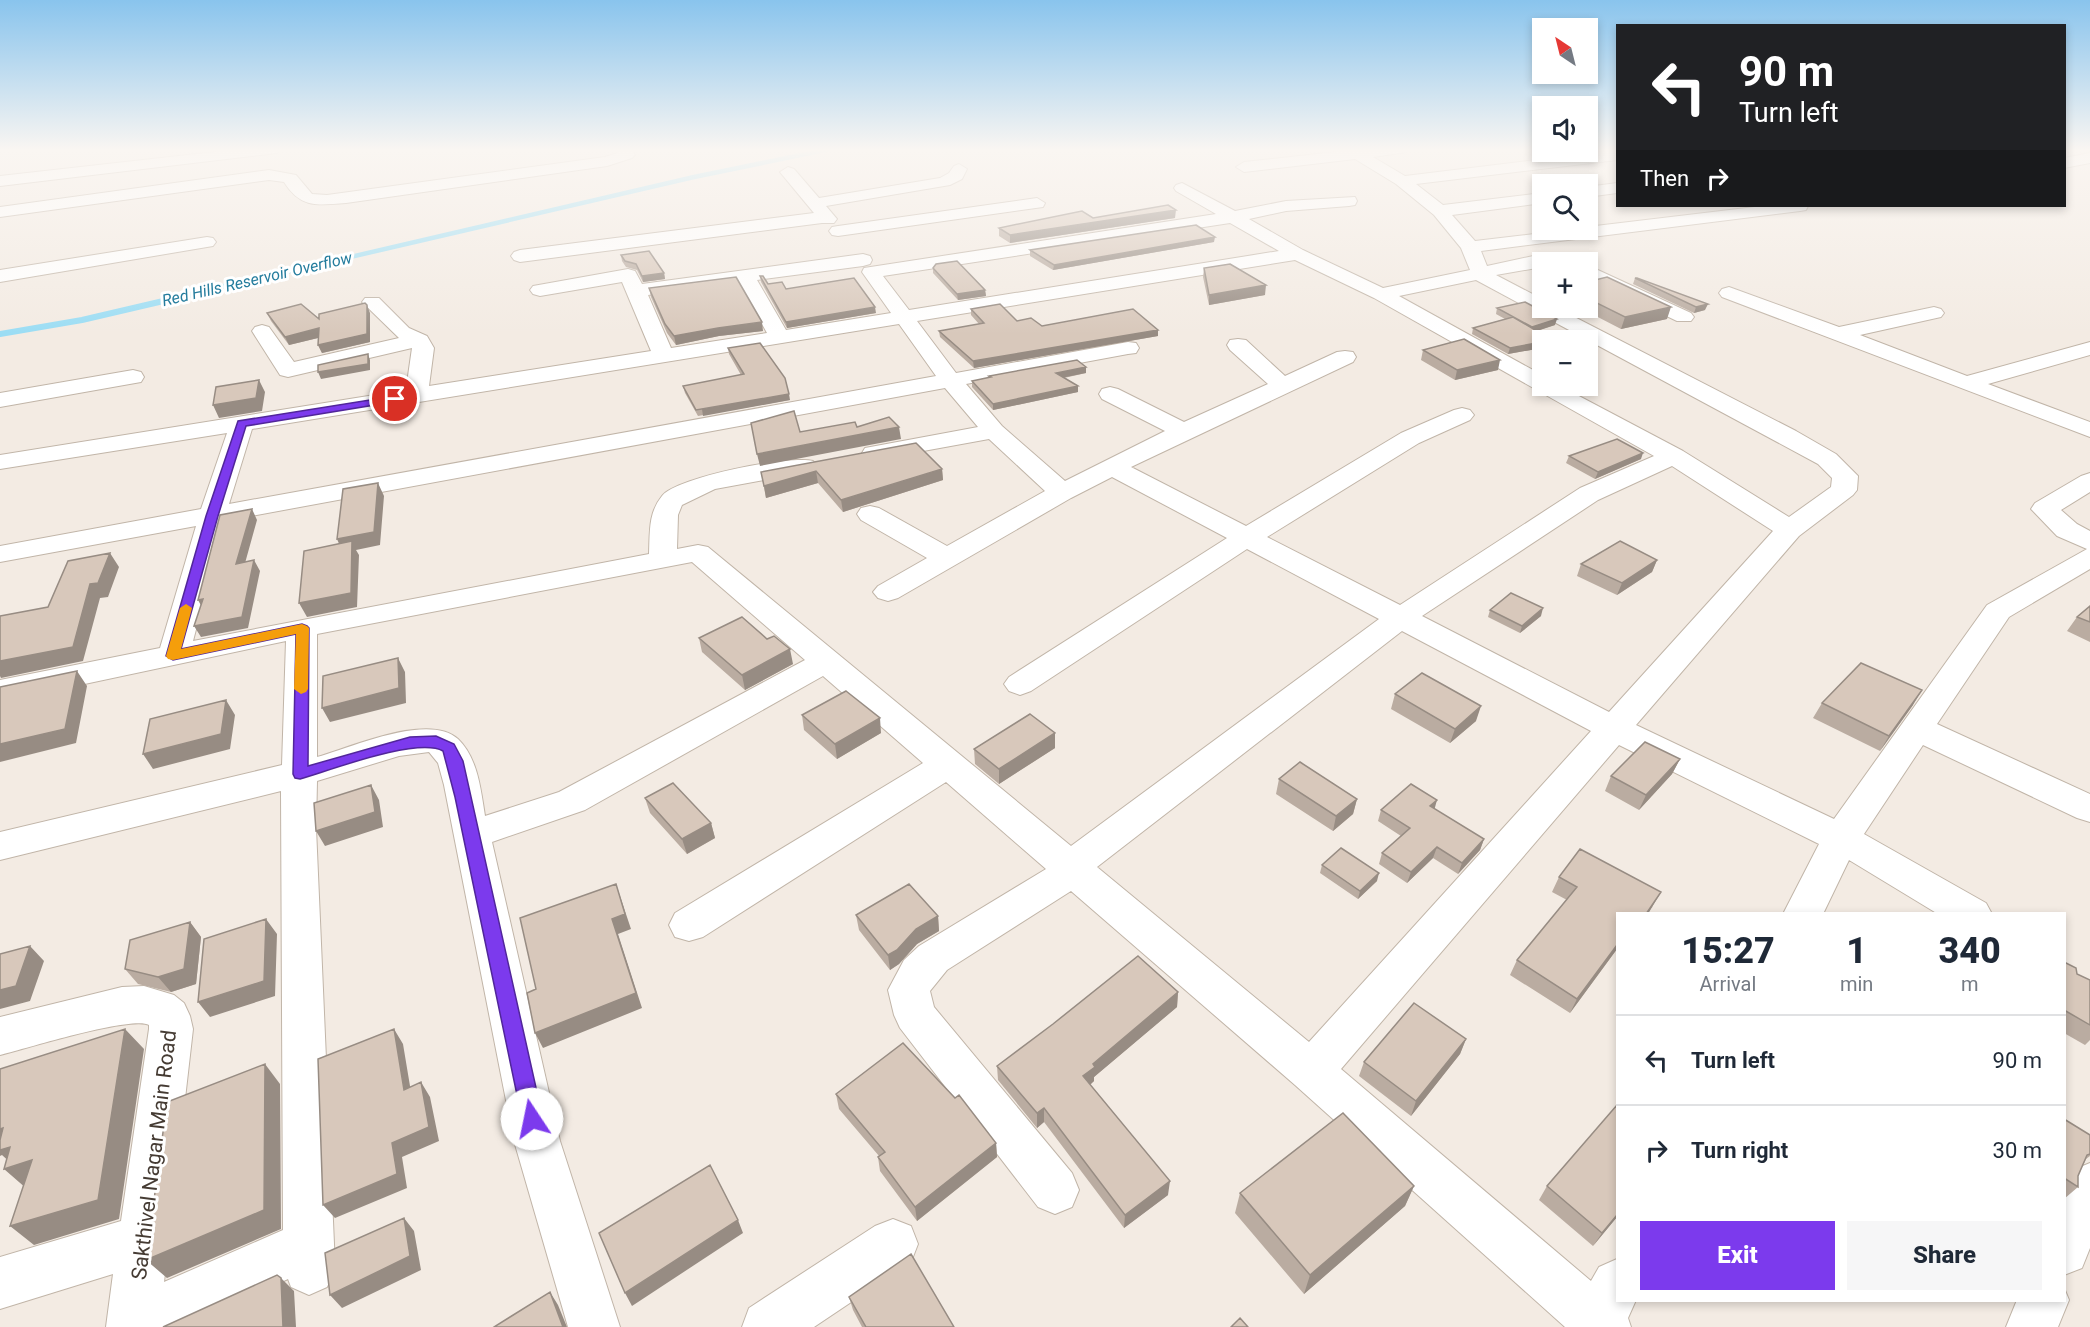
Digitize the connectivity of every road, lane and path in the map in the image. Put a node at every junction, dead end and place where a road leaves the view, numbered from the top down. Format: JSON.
{"nodes":[{"id":1,"x":815,"y":211,"type":"edge"},
{"id":2,"x":822,"y":211,"type":"edge"},
{"id":3,"x":981,"y":211,"type":"edge"},
{"id":4,"x":1222,"y":211,"type":"edge"},
{"id":5,"x":1262,"y":211,"type":"edge"},
{"id":6,"x":1448,"y":211,"type":"edge"},
{"id":7,"x":1715,"y":211,"type":"edge"},
{"id":8,"x":1764,"y":211,"type":"edge"},
{"id":9,"x":1440,"y":212,"type":"joint"},
{"id":10,"x":1727,"y":216,"type":"junction"},
{"id":11,"x":1233,"y":217,"type":"junction"},
{"id":12,"x":838,"y":231,"type":"junction"},
{"id":13,"x":207,"y":242,"type":"dead end"},
{"id":14,"x":1470,"y":247,"type":"junction"},
{"id":15,"x":1297,"y":254,"type":"junction"},
{"id":16,"x":520,"y":256,"type":"dead end"},
{"id":17,"x":1532,"y":262,"type":"edge"},
{"id":18,"x":867,"y":266,"type":"junction"},
{"id":19,"x":744,"y":275,"type":"junction"},
{"id":20,"x":1481,"y":275,"type":"junction"},
{"id":21,"x":0,"y":276,"type":"edge"},
{"id":22,"x":1598,"y":277,"type":"edge"},
{"id":23,"x":540,"y":290,"type":"dead end"},
{"id":24,"x":636,"y":291,"type":"junction"},
{"id":25,"x":1729,"y":293,"type":"dead end"},
{"id":26,"x":1381,"y":294,"type":"junction"},
{"id":27,"x":1532,"y":301,"type":"edge"},
{"id":28,"x":372,"y":302,"type":"dead end"},
{"id":29,"x":1934,"y":313,"type":"dead end"},
{"id":30,"x":1684,"y":317,"type":"dead end"},
{"id":31,"x":1564,"y":318,"type":"edge"},
{"id":32,"x":904,"y":319,"type":"junction"},
{"id":33,"x":262,"y":331,"type":"dead end"},
{"id":34,"x":1837,"y":334,"type":"junction"},
{"id":35,"x":780,"y":337,"type":"junction"},
{"id":36,"x":420,"y":339,"type":"junction"},
{"id":37,"x":1238,"y":345,"type":"dead end"},
{"id":38,"x":1128,"y":348,"type":"dead end"},
{"id":39,"x":2090,"y":348,"type":"edge"},
{"id":40,"x":664,"y":356,"type":"junction"},
{"id":41,"x":1345,"y":357,"type":"dead end"},
{"id":42,"x":133,"y":377,"type":"dead end"},
{"id":43,"x":1532,"y":379,"type":"edge"},
{"id":44,"x":951,"y":381,"type":"junction"},
{"id":45,"x":1966,"y":383,"type":"junction"},
{"id":46,"x":1283,"y":386,"type":"junction"},
{"id":47,"x":1110,"y":394,"type":"dead end"},
{"id":48,"x":417,"y":395,"type":"junction"},
{"id":49,"x":1563,"y":396,"type":"edge"},
{"id":50,"x":0,"y":400,"type":"edge"},
{"id":51,"x":1462,"y":415,"type":"dead end"},
{"id":52,"x":242,"y":423,"type":"junction"},
{"id":53,"x":2090,"y":430,"type":"edge"},
{"id":54,"x":994,"y":431,"type":"junction"},
{"id":55,"x":1184,"y":431,"type":"junction"},
{"id":56,"x":1674,"y":456,"type":"junction"},
{"id":57,"x":0,"y":462,"type":"edge"},
{"id":58,"x":1114,"y":468,"type":"junction"},
{"id":59,"x":2090,"y":480,"type":"edge"},
{"id":60,"x":1062,"y":492,"type":"junction"},
{"id":61,"x":870,"y":514,"type":"dead end"},
{"id":62,"x":212,"y":516,"type":"junction"},
{"id":63,"x":1789,"y":530,"type":"junction"},
{"id":64,"x":1247,"y":537,"type":"junction"},
{"id":65,"x":2090,"y":542,"type":"edge"},
{"id":66,"x":0,"y":554,"type":"edge"},
{"id":67,"x":2090,"y":557,"type":"edge"},
{"id":68,"x":948,"y":558,"type":"junction"},
{"id":69,"x":663,"y":560,"type":"junction"},
{"id":70,"x":888,"y":592,"type":"dead end"},
{"id":71,"x":1401,"y":617,"type":"junction"},
{"id":72,"x":302,"y":628,"type":"junction"},
{"id":73,"x":173,"y":656,"type":"junction"},
{"id":74,"x":827,"y":661,"type":"junction"},
{"id":75,"x":1020,"y":684,"type":"dead end"},
{"id":76,"x":0,"y":692,"type":"edge"},
{"id":77,"x":1917,"y":728,"type":"junction"},
{"id":78,"x":1614,"y":729,"type":"junction"},
{"id":79,"x":948,"y":764,"type":"junction"},
{"id":80,"x":300,"y":774,"type":"junction"},
{"id":81,"x":2090,"y":808,"type":"edge"},
{"id":82,"x":471,"y":835,"type":"junction"},
{"id":83,"x":1841,"y":837,"type":"junction"},
{"id":84,"x":0,"y":846,"type":"edge"},
{"id":85,"x":1070,"y":867,"type":"junction"},
{"id":86,"x":1804,"y":912,"type":"edge"},
{"id":87,"x":1969,"y":912,"type":"edge"},
{"id":88,"x":689,"y":925,"type":"dead end"},
{"id":89,"x":0,"y":1036,"type":"edge"},
{"id":90,"x":1311,"y":1071,"type":"junction"},
{"id":91,"x":2090,"y":1187,"type":"edge"},
{"id":92,"x":1055,"y":1190,"type":"dead end"},
{"id":93,"x":144,"y":1239,"type":"junction"},
{"id":94,"x":893,"y":1244,"type":"dead end"},
{"id":95,"x":2066,"y":1245,"type":"edge"},
{"id":96,"x":0,"y":1283,"type":"edge"},
{"id":97,"x":2042,"y":1302,"type":"edge"},
{"id":98,"x":1607,"y":1311,"type":"edge"},
{"id":99,"x":133,"y":1325,"type":"edge"},
{"id":100,"x":594,"y":1327,"type":"edge"},
{"id":101,"x":768,"y":1327,"type":"edge"},
{"id":102,"x":2032,"y":1327,"type":"edge"}],
"edges":[{"from":1,"to":16,"type":"street"},
{"from":2,"to":12,"type":"street"},
{"from":3,"to":12,"type":"street"},
{"from":4,"to":11,"type":"street"},
{"from":5,"to":11,"type":"street"},
{"from":6,"to":9,"type":"street"},
{"from":7,"to":10,"type":"street"},
{"from":8,"to":10,"type":"street"},
{"from":9,"to":14,"type":"street"},
{"from":10,"to":14,"type":"street"},
{"from":11,"to":15,"type":"street"},
{"from":11,"to":18,"type":"street"},
{"from":12,"to":18,"type":"street"},
{"from":13,"to":21,"type":"street"},
{"from":14,"to":20,"type":"street"},
{"from":15,"to":26,"type":"street"},
{"from":15,"to":32,"type":"street"},
{"from":17,"to":20,"type":"street"},
{"from":18,"to":19,"type":"street"},
{"from":18,"to":32,"type":"street"},
{"from":19,"to":24,"type":"street"},
{"from":19,"to":35,"type":"street"},
{"from":20,"to":26,"type":"street"},
{"from":20,"to":27,"type":"street"},
{"from":22,"to":30,"type":"street"},
{"from":23,"to":24,"type":"street"},
{"from":24,"to":40,"type":"street"},
{"from":25,"to":34,"type":"street"},
{"from":26,"to":43,"type":"street"},
{"from":28,"to":36,"type":"street"},
{"from":29,"to":34,"type":"street"},
{"from":31,"to":63,"type":"street"},
{"from":32,"to":35,"type":"street"},
{"from":32,"to":44,"type":"street"},
{"from":33,"to":36,"type":"street"},
{"from":34,"to":45,"type":"street"},
{"from":35,"to":40,"type":"street"},
{"from":36,"to":48,"type":"street"},
{"from":37,"to":46,"type":"street"},
{"from":38,"to":44,"type":"street"},
{"from":39,"to":45,"type":"street"},
{"from":40,"to":48,"type":"street"},
{"from":41,"to":46,"type":"street"},
{"from":42,"to":50,"type":"street"},
{"from":44,"to":54,"type":"street"},
{"from":44,"to":62,"type":"street"},
{"from":45,"to":53,"type":"street"},
{"from":46,"to":55,"type":"street"},
{"from":47,"to":55,"type":"street"},
{"from":48,"to":52,"type":"street"},
{"from":49,"to":56,"type":"street"},
{"from":51,"to":64,"type":"street"},
{"from":52,"to":57,"type":"street"},
{"from":52,"to":62,"type":"street"},
{"from":54,"to":60,"type":"street"},
{"from":54,"to":69,"type":"street"},
{"from":55,"to":58,"type":"street"},
{"from":56,"to":63,"type":"street"},
{"from":56,"to":71,"type":"street"},
{"from":58,"to":60,"type":"street"},
{"from":58,"to":64,"type":"street"},
{"from":59,"to":65,"type":"street"},
{"from":60,"to":68,"type":"street"},
{"from":61,"to":68,"type":"street"},
{"from":62,"to":66,"type":"street"},
{"from":62,"to":73,"type":"street"},
{"from":63,"to":78,"type":"street"},
{"from":64,"to":71,"type":"street"},
{"from":64,"to":75,"type":"street"},
{"from":67,"to":77,"type":"street"},
{"from":68,"to":70,"type":"street"},
{"from":69,"to":72,"type":"street"},
{"from":69,"to":74,"type":"street"},
{"from":71,"to":78,"type":"street"},
{"from":71,"to":85,"type":"street"},
{"from":72,"to":73,"type":"street"},
{"from":72,"to":80,"type":"street"},
{"from":73,"to":76,"type":"street"},
{"from":74,"to":79,"type":"street"},
{"from":74,"to":82,"type":"street"},
{"from":77,"to":81,"type":"street"},
{"from":77,"to":83,"type":"street"},
{"from":78,"to":83,"type":"street"},
{"from":78,"to":90,"type":"street"},
{"from":79,"to":85,"type":"street"},
{"from":79,"to":88,"type":"street"},
{"from":80,"to":82,"type":"street"},
{"from":80,"to":84,"type":"street"},
{"from":80,"to":99,"type":"street"},
{"from":82,"to":100,"type":"street"},
{"from":83,"to":86,"type":"street"},
{"from":83,"to":87,"type":"street"},
{"from":85,"to":90,"type":"street"},
{"from":85,"to":92,"type":"street"},
{"from":89,"to":93,"type":"street","name":"Sakthivel Nagar Main Road"},
{"from":90,"to":98,"type":"street"},
{"from":91,"to":95,"type":"street"},
{"from":93,"to":96,"type":"street"},
{"from":93,"to":99,"type":"street","name":"Sakthivel Nagar Main Road"},
{"from":94,"to":101,"type":"street"},
{"from":97,"to":102,"type":"street"}]}
